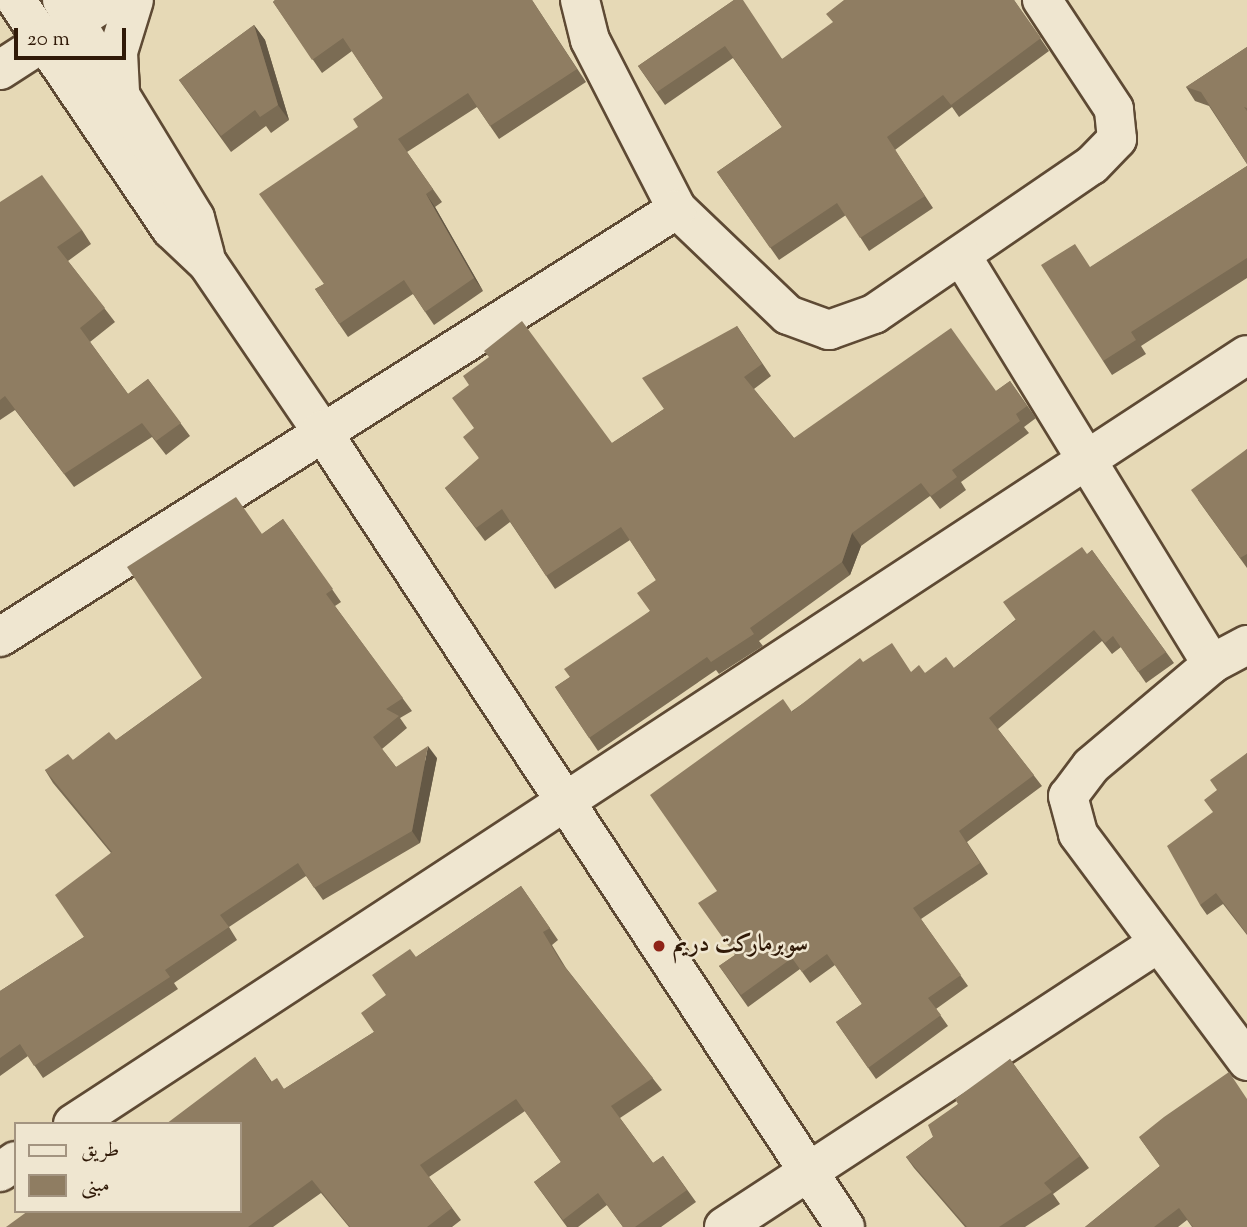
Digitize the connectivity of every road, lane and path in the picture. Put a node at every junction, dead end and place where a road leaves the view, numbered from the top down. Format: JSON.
{"nodes":[{"id":1,"x":16,"y":0,"type":"edge"},
{"id":2,"x":134,"y":0,"type":"edge"},
{"id":3,"x":580,"y":0,"type":"edge"},
{"id":4,"x":1042,"y":0,"type":"edge"},
{"id":5,"x":82,"y":7,"type":"edge"},
{"id":6,"x":43,"y":43,"type":"junction"},
{"id":7,"x":0,"y":70,"type":"edge"},
{"id":8,"x":121,"y":93,"type":"junction"},
{"id":9,"x":677,"y":209,"type":"junction"},
{"id":10,"x":961,"y":255,"type":"junction"},
{"id":11,"x":208,"y":264,"type":"junction"},
{"id":12,"x":1247,"y":355,"type":"edge"},
{"id":13,"x":320,"y":430,"type":"junction"},
{"id":14,"x":1086,"y":464,"type":"junction"},
{"id":15,"x":0,"y":637,"type":"edge"},
{"id":16,"x":1247,"y":645,"type":"edge"},
{"id":17,"x":1212,"y":664,"type":"junction"},
{"id":18,"x":563,"y":804,"type":"junction"},
{"id":19,"x":1157,"y":944,"type":"junction"},
{"id":20,"x":1247,"y":1061,"type":"edge"},
{"id":21,"x":76,"y":1122,"type":"edge"},
{"id":22,"x":808,"y":1170,"type":"junction"},
{"id":23,"x":724,"y":1227,"type":"edge"},
{"id":24,"x":845,"y":1227,"type":"edge"}],
"edges":[{"from":1,"to":6,"type":"street"},
{"from":2,"to":8,"type":"street"},
{"from":3,"to":9,"type":"street"},
{"from":4,"to":10,"type":"street"},
{"from":5,"to":6,"type":"street"},
{"from":5,"to":8,"type":"street"},
{"from":6,"to":7,"type":"street"},
{"from":6,"to":11,"type":"street"},
{"from":8,"to":11,"type":"street"},
{"from":9,"to":10,"type":"street"},
{"from":9,"to":13,"type":"street"},
{"from":10,"to":14,"type":"street"},
{"from":11,"to":13,"type":"street"},
{"from":12,"to":14,"type":"street"},
{"from":13,"to":15,"type":"street"},
{"from":13,"to":18,"type":"street"},
{"from":14,"to":17,"type":"street"},
{"from":14,"to":18,"type":"street"},
{"from":16,"to":17,"type":"street"},
{"from":17,"to":19,"type":"street"},
{"from":18,"to":21,"type":"street"},
{"from":18,"to":22,"type":"street"},
{"from":19,"to":20,"type":"street"},
{"from":19,"to":22,"type":"street"},
{"from":22,"to":23,"type":"street"},
{"from":22,"to":24,"type":"street"}]}
